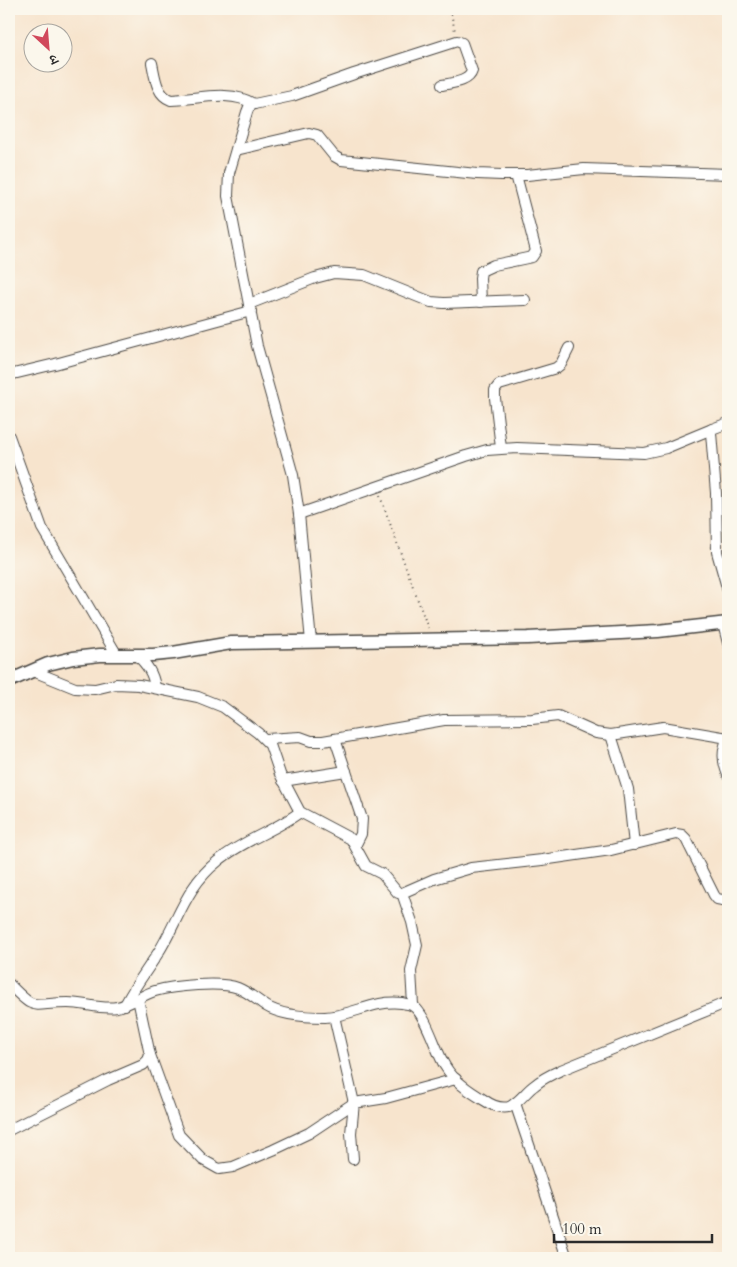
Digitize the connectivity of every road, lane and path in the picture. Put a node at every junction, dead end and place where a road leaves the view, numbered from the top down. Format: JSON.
{"nodes":[{"id":1,"x":450,"y":9,"type":"edge"},
{"id":2,"x":457,"y":41,"type":"junction"},
{"id":3,"x":152,"y":63,"type":"dead end"},
{"id":4,"x":442,"y":85,"type":"dead end"},
{"id":5,"x":254,"y":104,"type":"junction"},
{"id":6,"x":236,"y":150,"type":"junction"},
{"id":7,"x":728,"y":174,"type":"edge"},
{"id":8,"x":516,"y":175,"type":"junction"},
{"id":9,"x":525,"y":300,"type":"dead end"},
{"id":10,"x":481,"y":302,"type":"junction"},
{"id":11,"x":250,"y":307,"type":"junction"},
{"id":12,"x":569,"y":348,"type":"dead end"},
{"id":13,"x":9,"y":375,"type":"edge"},
{"id":14,"x":728,"y":423,"type":"edge"},
{"id":15,"x":712,"y":428,"type":"junction"},
{"id":16,"x":9,"y":436,"type":"edge"},
{"id":17,"x":501,"y":448,"type":"junction"},
{"id":18,"x":377,"y":487,"type":"junction"},
{"id":19,"x":299,"y":514,"type":"junction"},
{"id":20,"x":728,"y":591,"type":"edge"},
{"id":21,"x":726,"y":623,"type":"edge"},
{"id":22,"x":432,"y":638,"type":"junction"},
{"id":23,"x":312,"y":642,"type":"junction"},
{"id":24,"x":728,"y":643,"type":"edge"},
{"id":25,"x":117,"y":655,"type":"junction"},
{"id":26,"x":137,"y":655,"type":"junction"},
{"id":27,"x":33,"y":671,"type":"junction"},
{"id":28,"x":9,"y":681,"type":"edge"},
{"id":29,"x":155,"y":687,"type":"junction"},
{"id":30,"x":611,"y":735,"type":"junction"},
{"id":31,"x":728,"y":738,"type":"edge"},
{"id":32,"x":266,"y":739,"type":"junction"},
{"id":33,"x":335,"y":739,"type":"junction"},
{"id":34,"x":346,"y":771,"type":"junction"},
{"id":35,"x":728,"y":775,"type":"edge"},
{"id":36,"x":283,"y":781,"type":"junction"},
{"id":37,"x":300,"y":812,"type":"junction"},
{"id":38,"x":356,"y":844,"type":"junction"},
{"id":39,"x":634,"y":845,"type":"junction"},
{"id":40,"x":402,"y":893,"type":"junction"},
{"id":41,"x":728,"y":901,"type":"edge"},
{"id":42,"x":9,"y":984,"type":"edge"},
{"id":43,"x":138,"y":999,"type":"junction"},
{"id":44,"x":728,"y":1002,"type":"edge"},
{"id":45,"x":125,"y":1005,"type":"junction"},
{"id":46,"x":413,"y":1006,"type":"junction"},
{"id":47,"x":334,"y":1016,"type":"junction"},
{"id":48,"x":150,"y":1054,"type":"junction"},
{"id":49,"x":456,"y":1079,"type":"junction"},
{"id":50,"x":354,"y":1103,"type":"junction"},
{"id":51,"x":515,"y":1103,"type":"junction"},
{"id":52,"x":9,"y":1130,"type":"edge"},
{"id":53,"x":352,"y":1158,"type":"dead end"},
{"id":54,"x":567,"y":1258,"type":"edge"}],
"edges":[{"from":1,"to":2,"type":"path"},
{"from":2,"to":4,"type":"street"},
{"from":2,"to":5,"type":"street"},
{"from":3,"to":5,"type":"street"},
{"from":5,"to":6,"type":"street"},
{"from":6,"to":8,"type":"street"},
{"from":6,"to":11,"type":"street"},
{"from":7,"to":8,"type":"street"},
{"from":8,"to":10,"type":"street"},
{"from":9,"to":10,"type":"street"},
{"from":10,"to":11,"type":"street"},
{"from":11,"to":13,"type":"street"},
{"from":11,"to":19,"type":"street"},
{"from":12,"to":17,"type":"street"},
{"from":14,"to":15,"type":"street"},
{"from":15,"to":17,"type":"street"},
{"from":15,"to":20,"type":"street"},
{"from":16,"to":25,"type":"street"},
{"from":17,"to":18,"type":"street"},
{"from":18,"to":19,"type":"street"},
{"from":18,"to":22,"type":"path"},
{"from":19,"to":23,"type":"street"},
{"from":21,"to":22,"type":"street"},
{"from":21,"to":24,"type":"street"},
{"from":22,"to":23,"type":"street"},
{"from":23,"to":26,"type":"street"},
{"from":25,"to":26,"type":"street"},
{"from":25,"to":27,"type":"street"},
{"from":26,"to":29,"type":"street"},
{"from":27,"to":28,"type":"street"},
{"from":27,"to":29,"type":"street"},
{"from":29,"to":32,"type":"street"},
{"from":30,"to":31,"type":"street"},
{"from":30,"to":33,"type":"street"},
{"from":30,"to":39,"type":"street"},
{"from":31,"to":35,"type":"street"},
{"from":32,"to":33,"type":"street"},
{"from":32,"to":36,"type":"street"},
{"from":33,"to":34,"type":"street"},
{"from":34,"to":36,"type":"street"},
{"from":34,"to":38,"type":"street"},
{"from":36,"to":37,"type":"street"},
{"from":37,"to":38,"type":"street"},
{"from":37,"to":45,"type":"street"},
{"from":38,"to":40,"type":"street"},
{"from":39,"to":40,"type":"street"},
{"from":39,"to":41,"type":"street"},
{"from":40,"to":46,"type":"street"},
{"from":42,"to":45,"type":"street"},
{"from":43,"to":45,"type":"street"},
{"from":43,"to":47,"type":"street"},
{"from":43,"to":48,"type":"street"},
{"from":44,"to":51,"type":"street"},
{"from":46,"to":47,"type":"street"},
{"from":46,"to":49,"type":"street"},
{"from":47,"to":50,"type":"street"},
{"from":48,"to":50,"type":"street"},
{"from":48,"to":52,"type":"street"},
{"from":49,"to":50,"type":"street"},
{"from":49,"to":51,"type":"street"},
{"from":50,"to":53,"type":"street"},
{"from":51,"to":54,"type":"street"}]}
